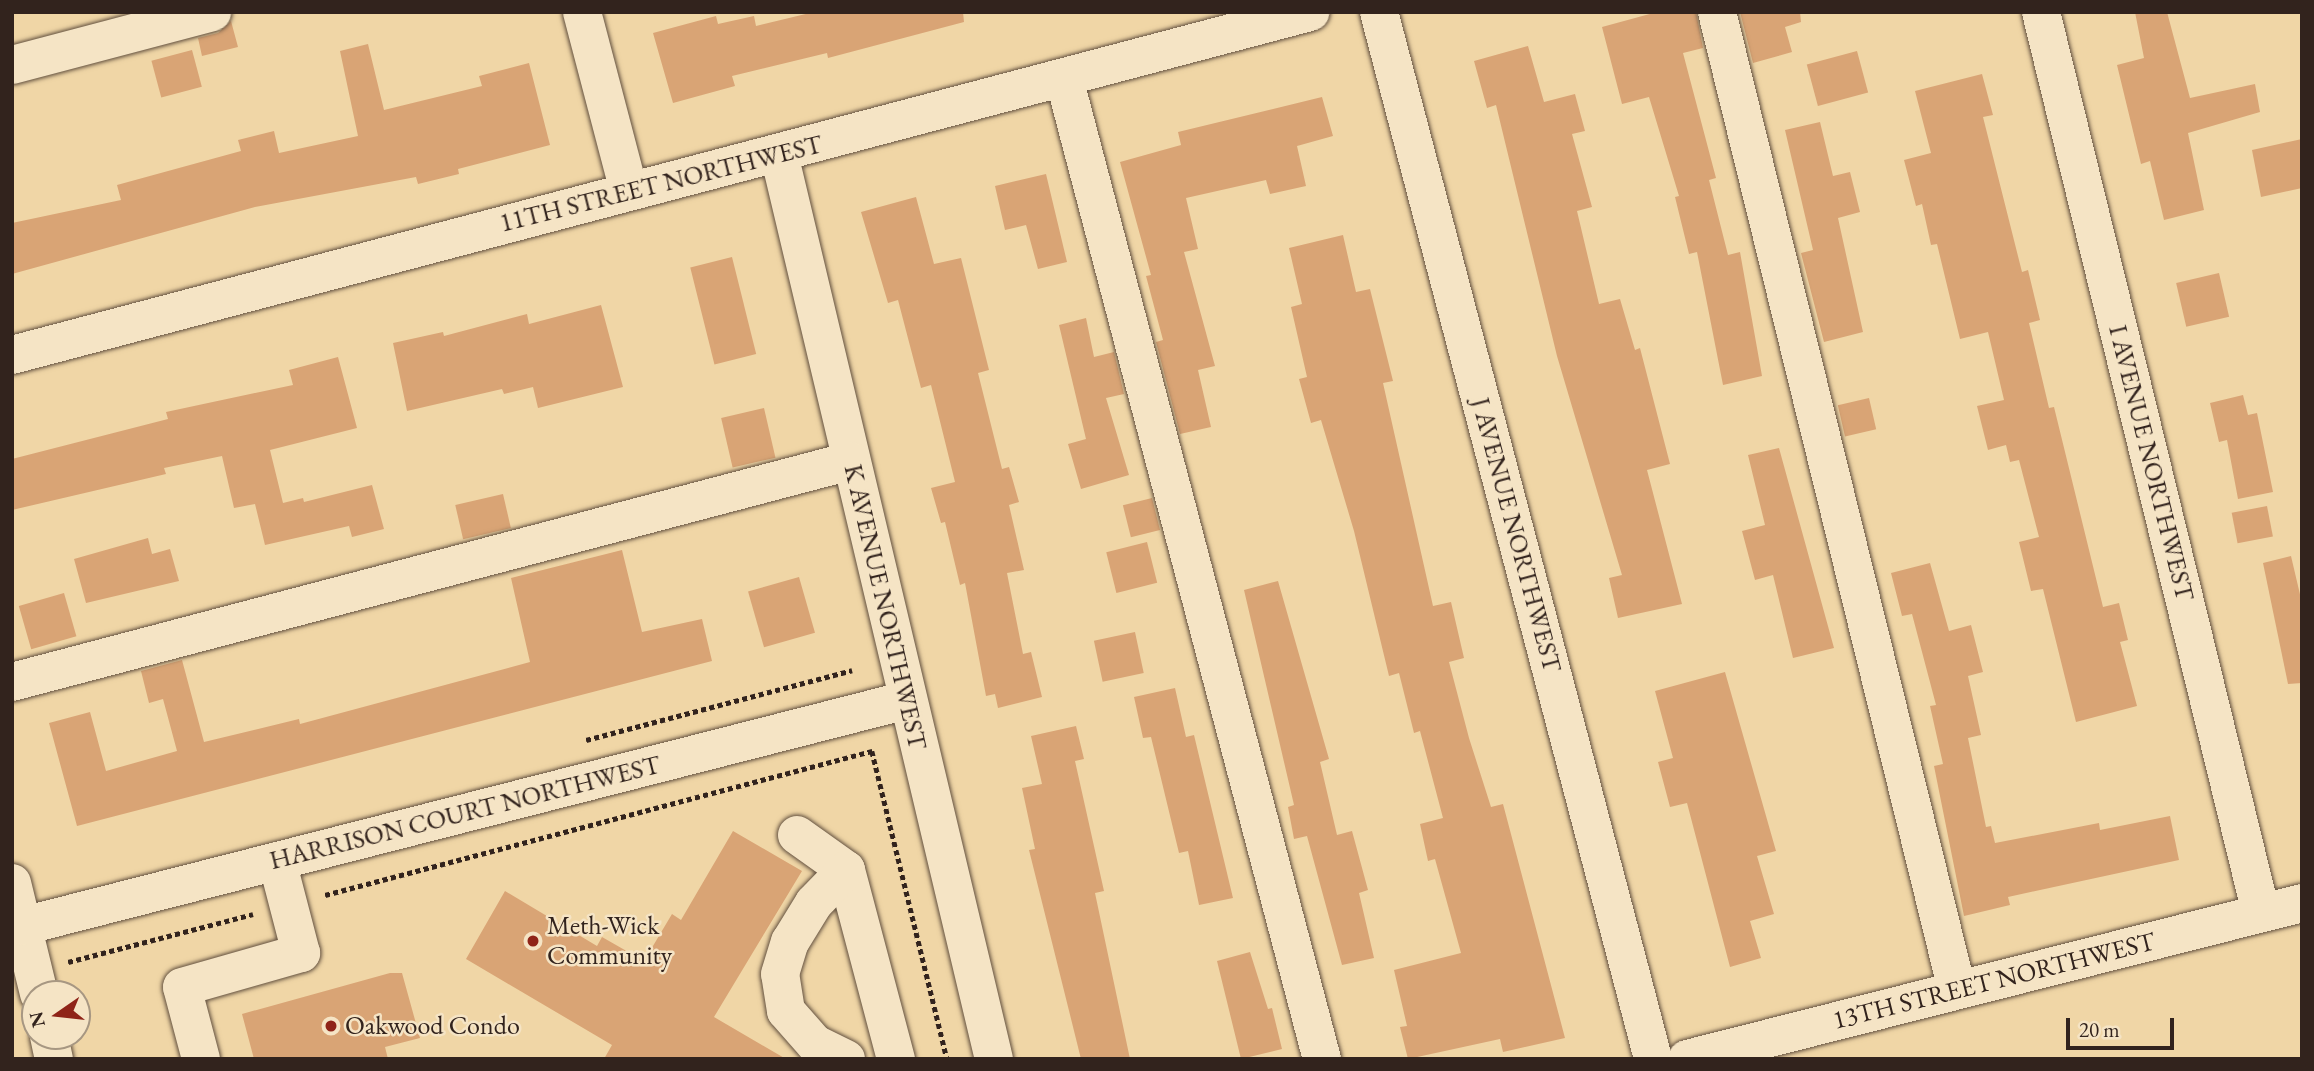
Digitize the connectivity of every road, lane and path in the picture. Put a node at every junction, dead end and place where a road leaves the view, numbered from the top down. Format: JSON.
{"nodes":[{"id":1,"x":212,"y":12,"type":"edge"},
{"id":2,"x":582,"y":12,"type":"edge"},
{"id":3,"x":1310,"y":12,"type":"edge"},
{"id":4,"x":1379,"y":12,"type":"edge"},
{"id":5,"x":1717,"y":12,"type":"edge"},
{"id":6,"x":2041,"y":12,"type":"edge"},
{"id":7,"x":12,"y":65,"type":"edge"},
{"id":8,"x":1064,"y":78,"type":"junction"},
{"id":9,"x":779,"y":155,"type":"junction"},
{"id":10,"x":629,"y":191,"type":"junction"},
{"id":11,"x":12,"y":355,"type":"edge"},
{"id":12,"x":850,"y":461,"type":"junction"},
{"id":13,"x":12,"y":682,"type":"edge"},
{"id":14,"x":907,"y":700,"type":"junction"},
{"id":15,"x":797,"y":835,"type":"dead end"},
{"id":16,"x":277,"y":861,"type":"junction"},
{"id":17,"x":846,"y":870,"type":"junction"},
{"id":18,"x":12,"y":883,"type":"edge"},
{"id":19,"x":2302,"y":903,"type":"edge"},
{"id":20,"x":289,"y":905,"type":"junction"},
{"id":21,"x":2261,"y":913,"type":"junction"},
{"id":22,"x":23,"y":926,"type":"junction"},
{"id":23,"x":60,"y":962,"type":"dead end"},
{"id":24,"x":36,"y":980,"type":"edge"},
{"id":25,"x":1957,"y":990,"type":"junction"},
{"id":26,"x":201,"y":1059,"type":"edge"},
{"id":27,"x":846,"y":1059,"type":"edge"},
{"id":28,"x":896,"y":1059,"type":"edge"},
{"id":29,"x":947,"y":1059,"type":"edge"},
{"id":30,"x":994,"y":1059,"type":"edge"},
{"id":31,"x":1322,"y":1059,"type":"edge"},
{"id":32,"x":1653,"y":1059,"type":"edge"},
{"id":33,"x":1687,"y":1059,"type":"edge"}],
"edges":[{"from":1,"to":7,"type":"street"},
{"from":2,"to":10,"type":"street"},
{"from":3,"to":8,"type":"street","name":"11TH STREET NORTHWEST"},
{"from":4,"to":32,"type":"street","name":"J AVENUE NORTHWEST"},
{"from":5,"to":25,"type":"street"},
{"from":6,"to":21,"type":"street","name":"I AVENUE NORTHWEST"},
{"from":8,"to":9,"type":"street","name":"11TH STREET NORTHWEST"},
{"from":8,"to":31,"type":"street"},
{"from":9,"to":10,"type":"street","name":"11TH STREET NORTHWEST"},
{"from":9,"to":12,"type":"street","name":"K AVENUE NORTHWEST"},
{"from":10,"to":11,"type":"street","name":"11TH STREET NORTHWEST"},
{"from":12,"to":13,"type":"street"},
{"from":12,"to":14,"type":"street","name":"K AVENUE NORTHWEST"},
{"from":14,"to":16,"type":"street","name":"HARRISON COURT NORTHWEST"},
{"from":14,"to":30,"type":"street","name":"K AVENUE NORTHWEST"},
{"from":15,"to":17,"type":"street"},
{"from":16,"to":20,"type":"street"},
{"from":16,"to":22,"type":"street","name":"HARRISON COURT NORTHWEST"},
{"from":17,"to":27,"type":"street"},
{"from":17,"to":28,"type":"street"},
{"from":18,"to":22,"type":"street"},
{"from":19,"to":21,"type":"street","name":"13TH STREET NORTHWEST"},
{"from":20,"to":23,"type":"path"},
{"from":20,"to":26,"type":"street"},
{"from":20,"to":29,"type":"path"},
{"from":21,"to":25,"type":"street","name":"13TH STREET NORTHWEST"},
{"from":22,"to":24,"type":"street"},
{"from":25,"to":33,"type":"street","name":"13TH STREET NORTHWEST"}]}
